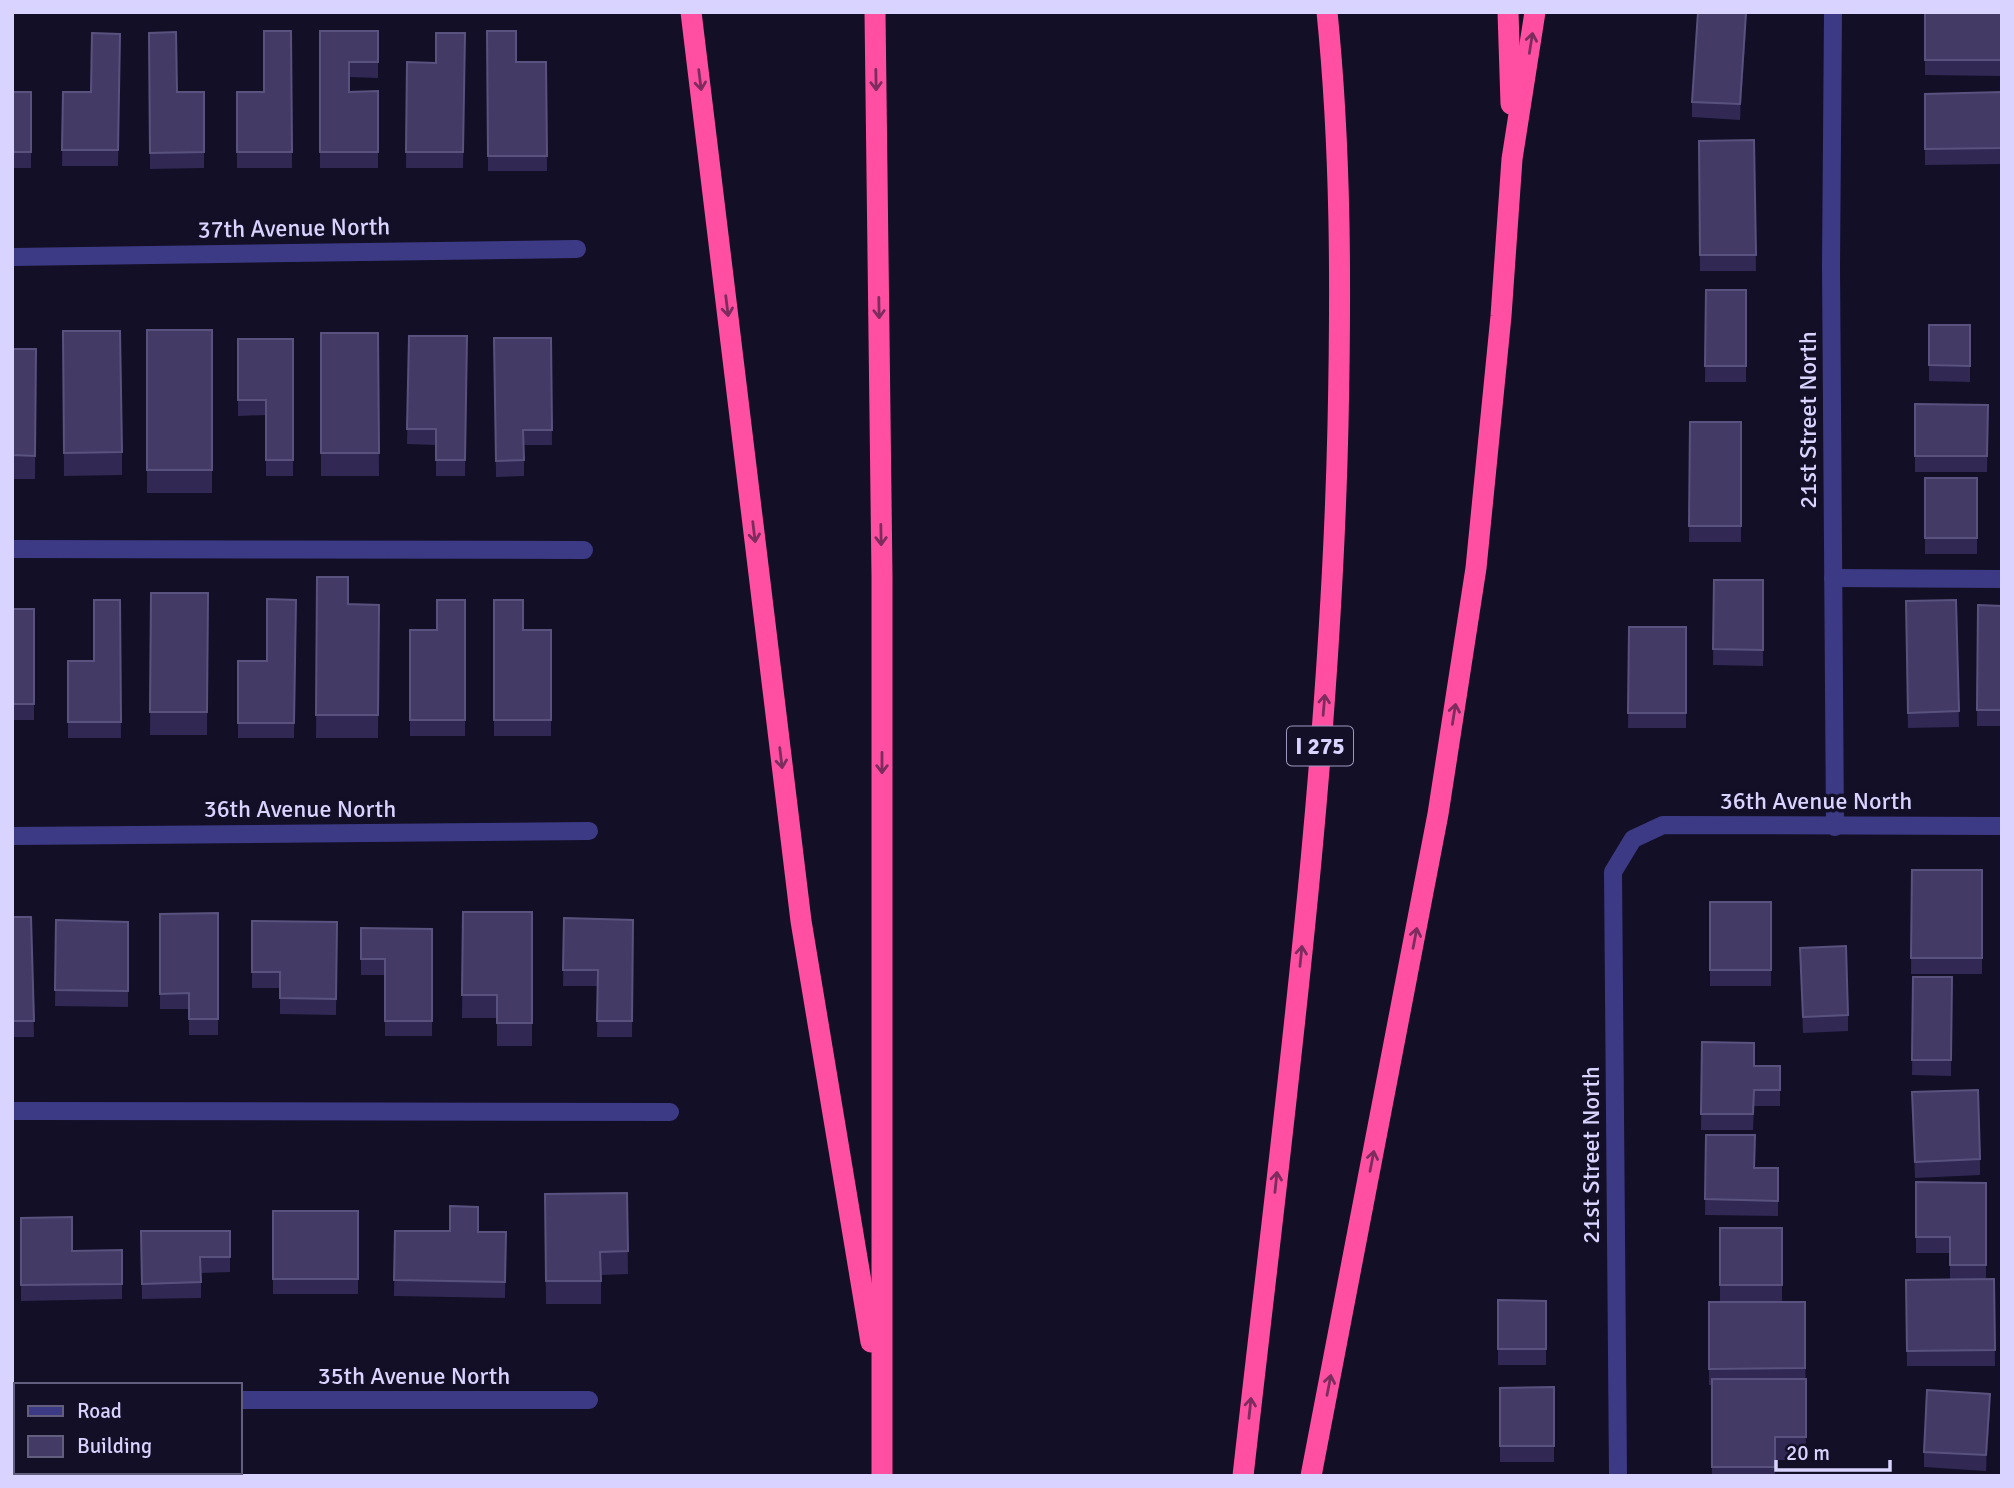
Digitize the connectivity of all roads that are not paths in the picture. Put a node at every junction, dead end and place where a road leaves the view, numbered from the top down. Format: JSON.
{"nodes":[{"id":1,"x":691,"y":12,"type":"edge"},
{"id":2,"x":875,"y":12,"type":"edge"},
{"id":3,"x":1327,"y":12,"type":"edge"},
{"id":4,"x":1508,"y":12,"type":"edge"},
{"id":5,"x":1535,"y":12,"type":"edge"},
{"id":6,"x":1833,"y":12,"type":"edge"},
{"id":7,"x":1512,"y":159,"type":"junction"},
{"id":8,"x":577,"y":248,"type":"dead end"},
{"id":9,"x":12,"y":257,"type":"edge"},
{"id":10,"x":12,"y":548,"type":"edge"},
{"id":11,"x":584,"y":550,"type":"dead end"},
{"id":12,"x":1833,"y":579,"type":"junction"},
{"id":13,"x":2002,"y":579,"type":"edge"},
{"id":14,"x":2002,"y":826,"type":"edge"},
{"id":15,"x":1835,"y":827,"type":"junction"},
{"id":16,"x":589,"y":831,"type":"dead end"},
{"id":17,"x":12,"y":836,"type":"edge"},
{"id":18,"x":1633,"y":839,"type":"joint"},
{"id":19,"x":12,"y":1111,"type":"edge"},
{"id":20,"x":670,"y":1112,"type":"dead end"},
{"id":21,"x":589,"y":1400,"type":"dead end"},
{"id":22,"x":242,"y":1401,"type":"edge"},
{"id":23,"x":881,"y":1403,"type":"junction"},
{"id":24,"x":881,"y":1476,"type":"edge"},
{"id":25,"x":1243,"y":1476,"type":"edge"},
{"id":26,"x":1311,"y":1476,"type":"edge"},
{"id":27,"x":1618,"y":1476,"type":"edge"}],
"edges":[{"from":1,"to":23,"type":"highway","one_way":true},
{"from":2,"to":23,"type":"highway","one_way":true},
{"from":25,"to":3,"type":"highway","number":"I 275","one_way":true},
{"from":4,"to":7,"type":"highway"},
{"from":7,"to":5,"type":"highway","one_way":true},
{"from":6,"to":12,"type":"street","name":"21st Street North"},
{"from":26,"to":7,"type":"highway","one_way":true},
{"from":8,"to":9,"type":"street","name":"37th Avenue North"},
{"from":10,"to":11,"type":"street"},
{"from":12,"to":13,"type":"street"},
{"from":12,"to":15,"type":"street","name":"21st Street North"},
{"from":14,"to":15,"type":"street","name":"36th Avenue North"},
{"from":15,"to":18,"type":"street","name":"36th Avenue North"},
{"from":16,"to":17,"type":"street","name":"36th Avenue North"},
{"from":18,"to":27,"type":"street","name":"21st Street North"},
{"from":19,"to":20,"type":"street"},
{"from":21,"to":22,"type":"street","name":"35th Avenue North"},
{"from":23,"to":24,"type":"highway"}]}
